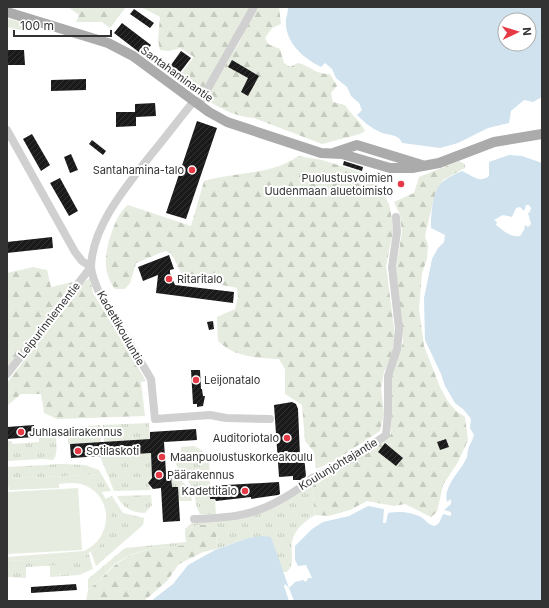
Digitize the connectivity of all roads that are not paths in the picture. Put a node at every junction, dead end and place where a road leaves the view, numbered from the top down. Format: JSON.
{"nodes":[{"id":1,"x":254,"y":7,"type":"edge"},
{"id":2,"x":7,"y":12,"type":"edge"},
{"id":3,"x":197,"y":103,"type":"junction"},
{"id":4,"x":7,"y":130,"type":"edge"},
{"id":5,"x":540,"y":135,"type":"edge"},
{"id":6,"x":396,"y":217,"type":"dead end"},
{"id":7,"x":91,"y":267,"type":"junction"},
{"id":8,"x":7,"y":374,"type":"edge"},
{"id":9,"x":270,"y":419,"type":"dead end"},
{"id":10,"x":194,"y":519,"type":"dead end"}],
"edges":[{"from":1,"to":3,"type":"street"},
{"from":2,"to":3,"type":"main road","name":"Santahaminantie"},
{"from":3,"to":5,"type":"main road","name":"Santahaminantie"},
{"from":3,"to":7,"type":"street"},
{"from":4,"to":7,"type":"street"},
{"from":6,"to":10,"type":"street","name":"Koulunjohtajantie"},
{"from":7,"to":8,"type":"street","name":"Leipurinniementie"},
{"from":7,"to":9,"type":"street","name":"Kadettikouluntie"}]}
